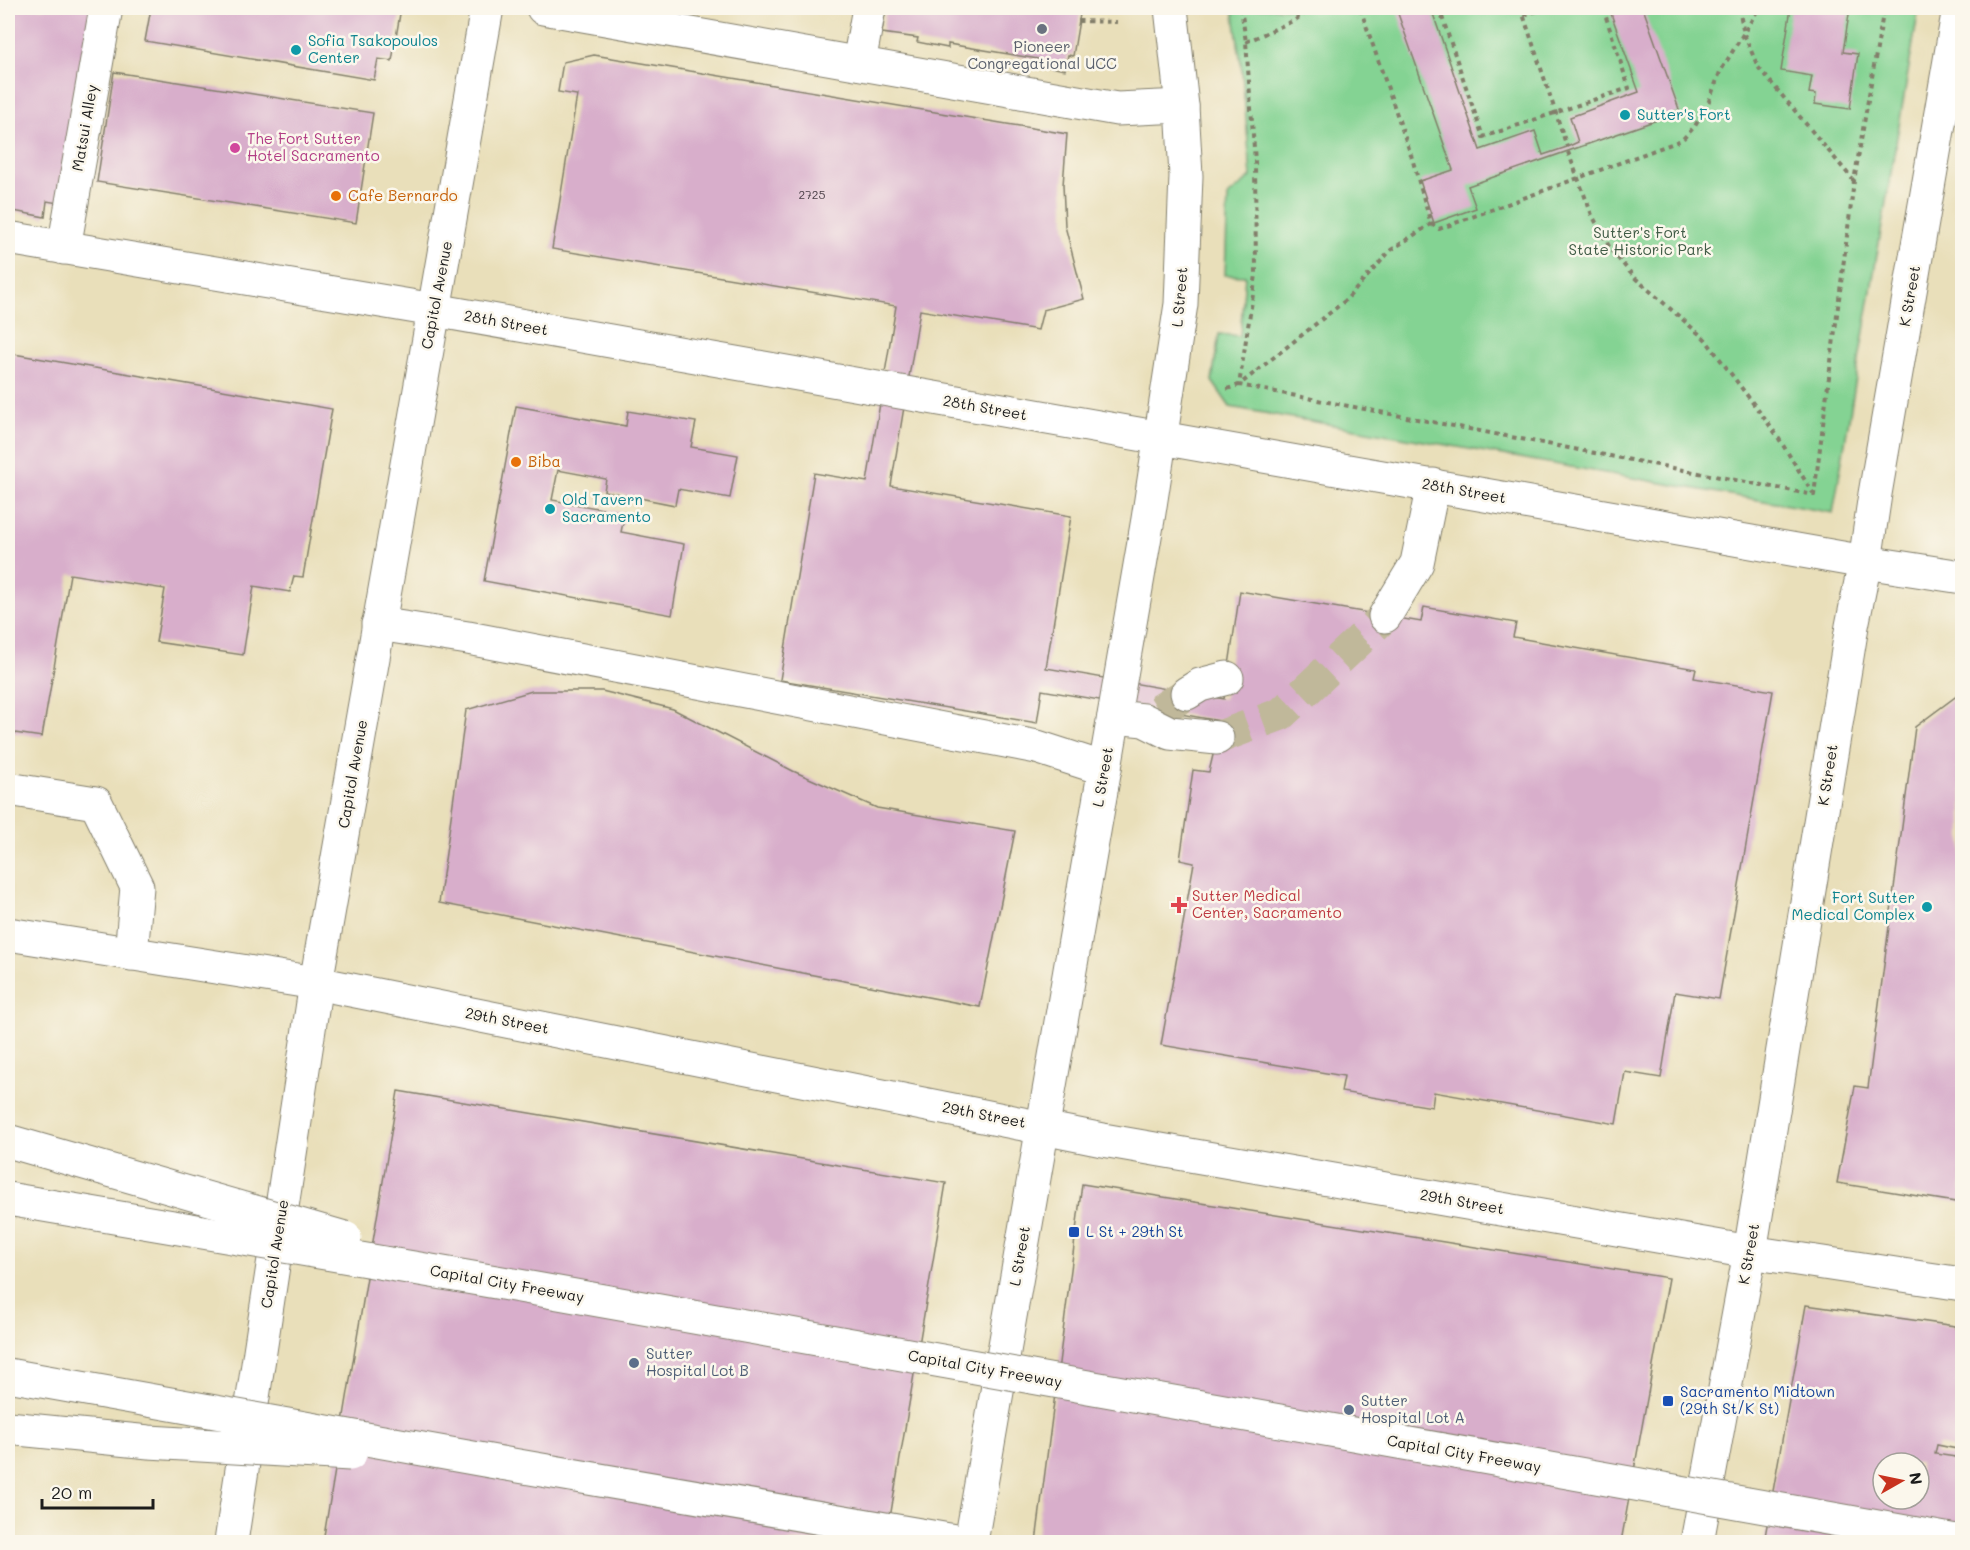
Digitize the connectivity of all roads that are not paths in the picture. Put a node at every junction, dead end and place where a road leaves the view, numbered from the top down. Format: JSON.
{"nodes":[{"id":1,"x":106,"y":8,"type":"edge"},
{"id":2,"x":487,"y":8,"type":"edge"},
{"id":3,"x":543,"y":8,"type":"edge"},
{"id":4,"x":869,"y":8,"type":"edge"},
{"id":5,"x":1171,"y":8,"type":"edge"},
{"id":6,"x":1959,"y":8,"type":"edge"},
{"id":7,"x":860,"y":63,"type":"junction"},
{"id":8,"x":1182,"y":106,"type":"junction"},
{"id":9,"x":8,"y":238,"type":"edge"},
{"id":10,"x":64,"y":248,"type":"junction"},
{"id":11,"x":434,"y":310,"type":"junction"},
{"id":12,"x":1162,"y":439,"type":"junction"},
{"id":13,"x":1433,"y":485,"type":"junction"},
{"id":14,"x":1865,"y":562,"type":"junction"},
{"id":15,"x":1962,"y":577,"type":"edge"},
{"id":16,"x":1385,"y":616,"type":"tunnel mouth"},
{"id":17,"x":378,"y":624,"type":"junction"},
{"id":18,"x":1227,"y":678,"type":"dead end"},
{"id":19,"x":1187,"y":693,"type":"tunnel mouth"},
{"id":20,"x":1139,"y":716,"type":"junction"},
{"id":21,"x":1217,"y":738,"type":"tunnel mouth"},
{"id":22,"x":1104,"y":769,"type":"junction"},
{"id":23,"x":8,"y":789,"type":"edge"},
{"id":24,"x":8,"y":934,"type":"edge"},
{"id":25,"x":131,"y":954,"type":"junction"},
{"id":26,"x":316,"y":983,"type":"junction"},
{"id":27,"x":1042,"y":1127,"type":"junction"},
{"id":28,"x":8,"y":1141,"type":"edge"},
{"id":29,"x":8,"y":1199,"type":"edge"},
{"id":30,"x":1750,"y":1252,"type":"junction"},
{"id":31,"x":502,"y":1283,"type":"junction"},
{"id":32,"x":1962,"y":1284,"type":"edge"},
{"id":33,"x":8,"y":1375,"type":"edge"},
{"id":34,"x":8,"y":1428,"type":"edge"},
{"id":35,"x":501,"y":1462,"type":"junction"},
{"id":36,"x":231,"y":1542,"type":"edge"},
{"id":37,"x":961,"y":1542,"type":"edge"},
{"id":38,"x":971,"y":1542,"type":"edge"},
{"id":39,"x":1697,"y":1542,"type":"edge"},
{"id":40,"x":1962,"y":1542,"type":"edge"}],
"edges":[{"from":1,"to":10,"type":"main road","name":"Matsui Alley"},
{"from":2,"to":11,"type":"main road","name":"Capitol Avenue"},
{"from":3,"to":7,"type":"main road"},
{"from":4,"to":7,"type":"main road"},
{"from":5,"to":8,"type":"main road","name":"L Street"},
{"from":6,"to":14,"type":"main road","name":"K Street"},
{"from":7,"to":8,"type":"main road"},
{"from":8,"to":12,"type":"main road","name":"L Street"},
{"from":9,"to":10,"type":"main road","name":"28th Street"},
{"from":10,"to":11,"type":"main road","name":"28th Street"},
{"from":11,"to":12,"type":"main road","name":"28th Street"},
{"from":11,"to":17,"type":"main road","name":"Capitol Avenue"},
{"from":12,"to":13,"type":"main road","name":"28th Street"},
{"from":12,"to":20,"type":"main road","name":"L Street"},
{"from":13,"to":14,"type":"main road","name":"28th Street"},
{"from":13,"to":16,"type":"main road"},
{"from":14,"to":15,"type":"main road","name":"28th Street"},
{"from":14,"to":30,"type":"main road","name":"K Street"},
{"from":17,"to":22,"type":"main road"},
{"from":17,"to":26,"type":"main road","name":"Capitol Avenue"},
{"from":18,"to":19,"type":"main road"},
{"from":20,"to":21,"type":"main road"},
{"from":20,"to":22,"type":"main road","name":"L Street"},
{"from":22,"to":27,"type":"main road","name":"L Street"},
{"from":23,"to":25,"type":"main road"},
{"from":24,"to":25,"type":"main road","name":"29th Street"},
{"from":25,"to":26,"type":"main road","name":"29th Street"},
{"from":26,"to":27,"type":"main road","name":"29th Street"},
{"from":26,"to":36,"type":"main road","name":"Capitol Avenue"},
{"from":27,"to":30,"type":"main road","name":"29th Street"},
{"from":27,"to":38,"type":"main road","name":"L Street"},
{"from":28,"to":31,"type":"main road","bridge":true},
{"from":29,"to":31,"type":"main road","name":"Capital City Freeway","bridge":true},
{"from":30,"to":32,"type":"main road","name":"29th Street"},
{"from":30,"to":39,"type":"main road","name":"K Street"},
{"from":31,"to":40,"type":"main road","name":"Capital City Freeway","bridge":true},
{"from":33,"to":35,"type":"main road","bridge":true},
{"from":34,"to":35,"type":"main road","bridge":true},
{"from":35,"to":37,"type":"main road"}]}
